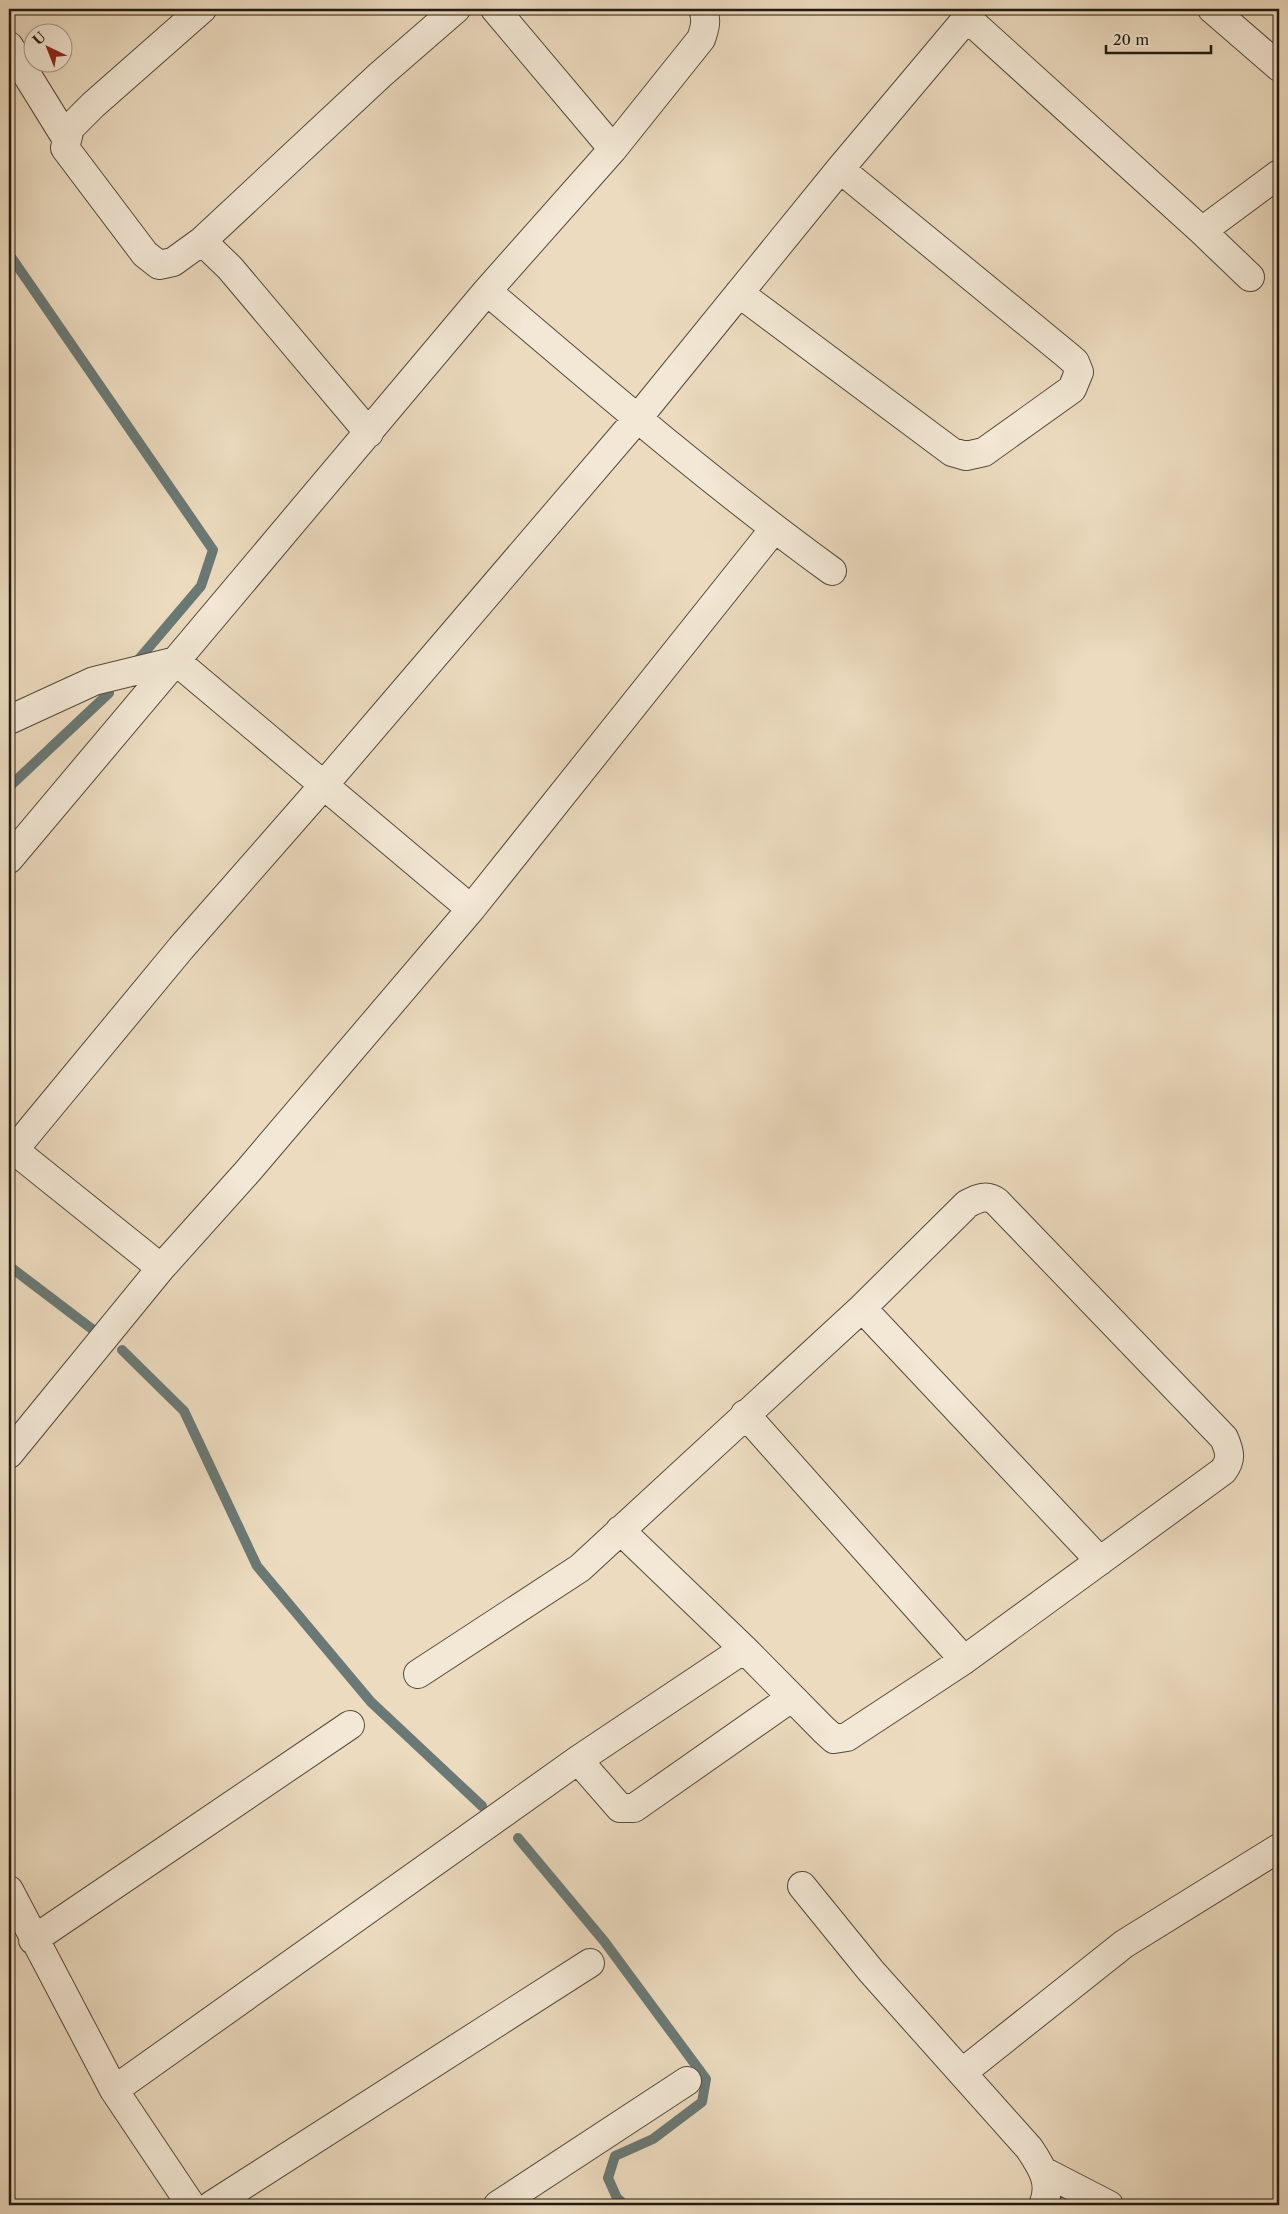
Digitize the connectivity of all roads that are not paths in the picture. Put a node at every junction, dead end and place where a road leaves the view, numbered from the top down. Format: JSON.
{"nodes":[{"id":1,"x":202,"y":9,"type":"edge"},
{"id":2,"x":456,"y":9,"type":"edge"},
{"id":3,"x":495,"y":9,"type":"edge"},
{"id":4,"x":703,"y":9,"type":"edge"},
{"id":5,"x":1212,"y":9,"type":"edge"},
{"id":6,"x":963,"y":14,"type":"edge"},
{"id":7,"x":9,"y":46,"type":"edge"},
{"id":8,"x":1279,"y":66,"type":"edge"},
{"id":9,"x":66,"y":138,"type":"junction"},
{"id":10,"x":613,"y":149,"type":"junction"},
{"id":11,"x":840,"y":169,"type":"junction"},
{"id":12,"x":1279,"y":174,"type":"edge"},
{"id":13,"x":1202,"y":231,"type":"junction"},
{"id":14,"x":202,"y":241,"type":"junction"},
{"id":15,"x":1250,"y":277,"type":"dead end"},
{"id":16,"x":487,"y":291,"type":"junction"},
{"id":17,"x":739,"y":293,"type":"junction"},
{"id":18,"x":637,"y":419,"type":"junction"},
{"id":19,"x":369,"y":433,"type":"junction"},
{"id":20,"x":774,"y":530,"type":"junction"},
{"id":21,"x":832,"y":571,"type":"dead end"},
{"id":22,"x":176,"y":661,"type":"junction"},
{"id":23,"x":9,"y":720,"type":"edge"},
{"id":24,"x":323,"y":786,"type":"junction"},
{"id":25,"x":9,"y":859,"type":"edge"},
{"id":26,"x":471,"y":909,"type":"junction"},
{"id":27,"x":10,"y":1151,"type":"edge"},
{"id":28,"x":161,"y":1268,"type":"junction"},
{"id":29,"x":862,"y":1308,"type":"junction"},
{"id":30,"x":745,"y":1414,"type":"junction"},
{"id":31,"x":9,"y":1454,"type":"edge"},
{"id":32,"x":620,"y":1530,"type":"junction"},
{"id":33,"x":1100,"y":1561,"type":"junction"},
{"id":34,"x":744,"y":1649,"type":"junction"},
{"id":35,"x":964,"y":1660,"type":"junction"},
{"id":36,"x":418,"y":1674,"type":"dead end"},
{"id":37,"x":791,"y":1698,"type":"junction"},
{"id":38,"x":350,"y":1725,"type":"dead end"},
{"id":39,"x":578,"y":1760,"type":"junction"},
{"id":40,"x":1279,"y":1848,"type":"edge"},
{"id":41,"x":802,"y":1886,"type":"dead end"},
{"id":42,"x":9,"y":1890,"type":"edge"},
{"id":43,"x":33,"y":1940,"type":"junction"},
{"id":44,"x":590,"y":1963,"type":"dead end"},
{"id":45,"x":963,"y":2072,"type":"junction"},
{"id":46,"x":686,"y":2081,"type":"dead end"},
{"id":47,"x":114,"y":2090,"type":"junction"},
{"id":48,"x":1045,"y":2172,"type":"junction"},
{"id":49,"x":191,"y":2205,"type":"edge"},
{"id":50,"x":212,"y":2205,"type":"edge"},
{"id":51,"x":498,"y":2205,"type":"edge"},
{"id":52,"x":1043,"y":2205,"type":"edge"},
{"id":53,"x":1109,"y":2205,"type":"edge"}],
"edges":[{"from":1,"to":9,"type":"street"},
{"from":2,"to":14,"type":"street"},
{"from":3,"to":10,"type":"street"},
{"from":4,"to":10,"type":"street"},
{"from":5,"to":8,"type":"street"},
{"from":6,"to":11,"type":"street"},
{"from":6,"to":13,"type":"street"},
{"from":7,"to":9,"type":"street"},
{"from":9,"to":14,"type":"street"},
{"from":10,"to":16,"type":"street"},
{"from":11,"to":17,"type":"street"},
{"from":11,"to":17,"type":"street"},
{"from":12,"to":13,"type":"street"},
{"from":13,"to":15,"type":"street"},
{"from":14,"to":19,"type":"street"},
{"from":16,"to":18,"type":"street"},
{"from":16,"to":19,"type":"street"},
{"from":17,"to":18,"type":"street"},
{"from":18,"to":20,"type":"street"},
{"from":18,"to":24,"type":"street"},
{"from":19,"to":22,"type":"street"},
{"from":20,"to":21,"type":"street"},
{"from":20,"to":26,"type":"street"},
{"from":22,"to":23,"type":"street"},
{"from":22,"to":24,"type":"street"},
{"from":22,"to":25,"type":"street"},
{"from":24,"to":26,"type":"street"},
{"from":24,"to":27,"type":"street"},
{"from":26,"to":28,"type":"street"},
{"from":27,"to":28,"type":"street"},
{"from":28,"to":31,"type":"street"},
{"from":29,"to":30,"type":"street"},
{"from":29,"to":33,"type":"street"},
{"from":29,"to":33,"type":"street"},
{"from":30,"to":32,"type":"street"},
{"from":30,"to":35,"type":"street"},
{"from":32,"to":34,"type":"street"},
{"from":32,"to":36,"type":"street"},
{"from":33,"to":35,"type":"street"},
{"from":34,"to":37,"type":"street"},
{"from":34,"to":39,"type":"street"},
{"from":35,"to":37,"type":"street"},
{"from":37,"to":39,"type":"street"},
{"from":38,"to":43,"type":"street"},
{"from":39,"to":47,"type":"street"},
{"from":40,"to":45,"type":"street"},
{"from":41,"to":45,"type":"street"},
{"from":42,"to":43,"type":"street"},
{"from":43,"to":47,"type":"street"},
{"from":44,"to":50,"type":"street"},
{"from":45,"to":48,"type":"street"},
{"from":46,"to":51,"type":"street"},
{"from":47,"to":49,"type":"street"},
{"from":48,"to":52,"type":"street"},
{"from":48,"to":53,"type":"street"}]}
